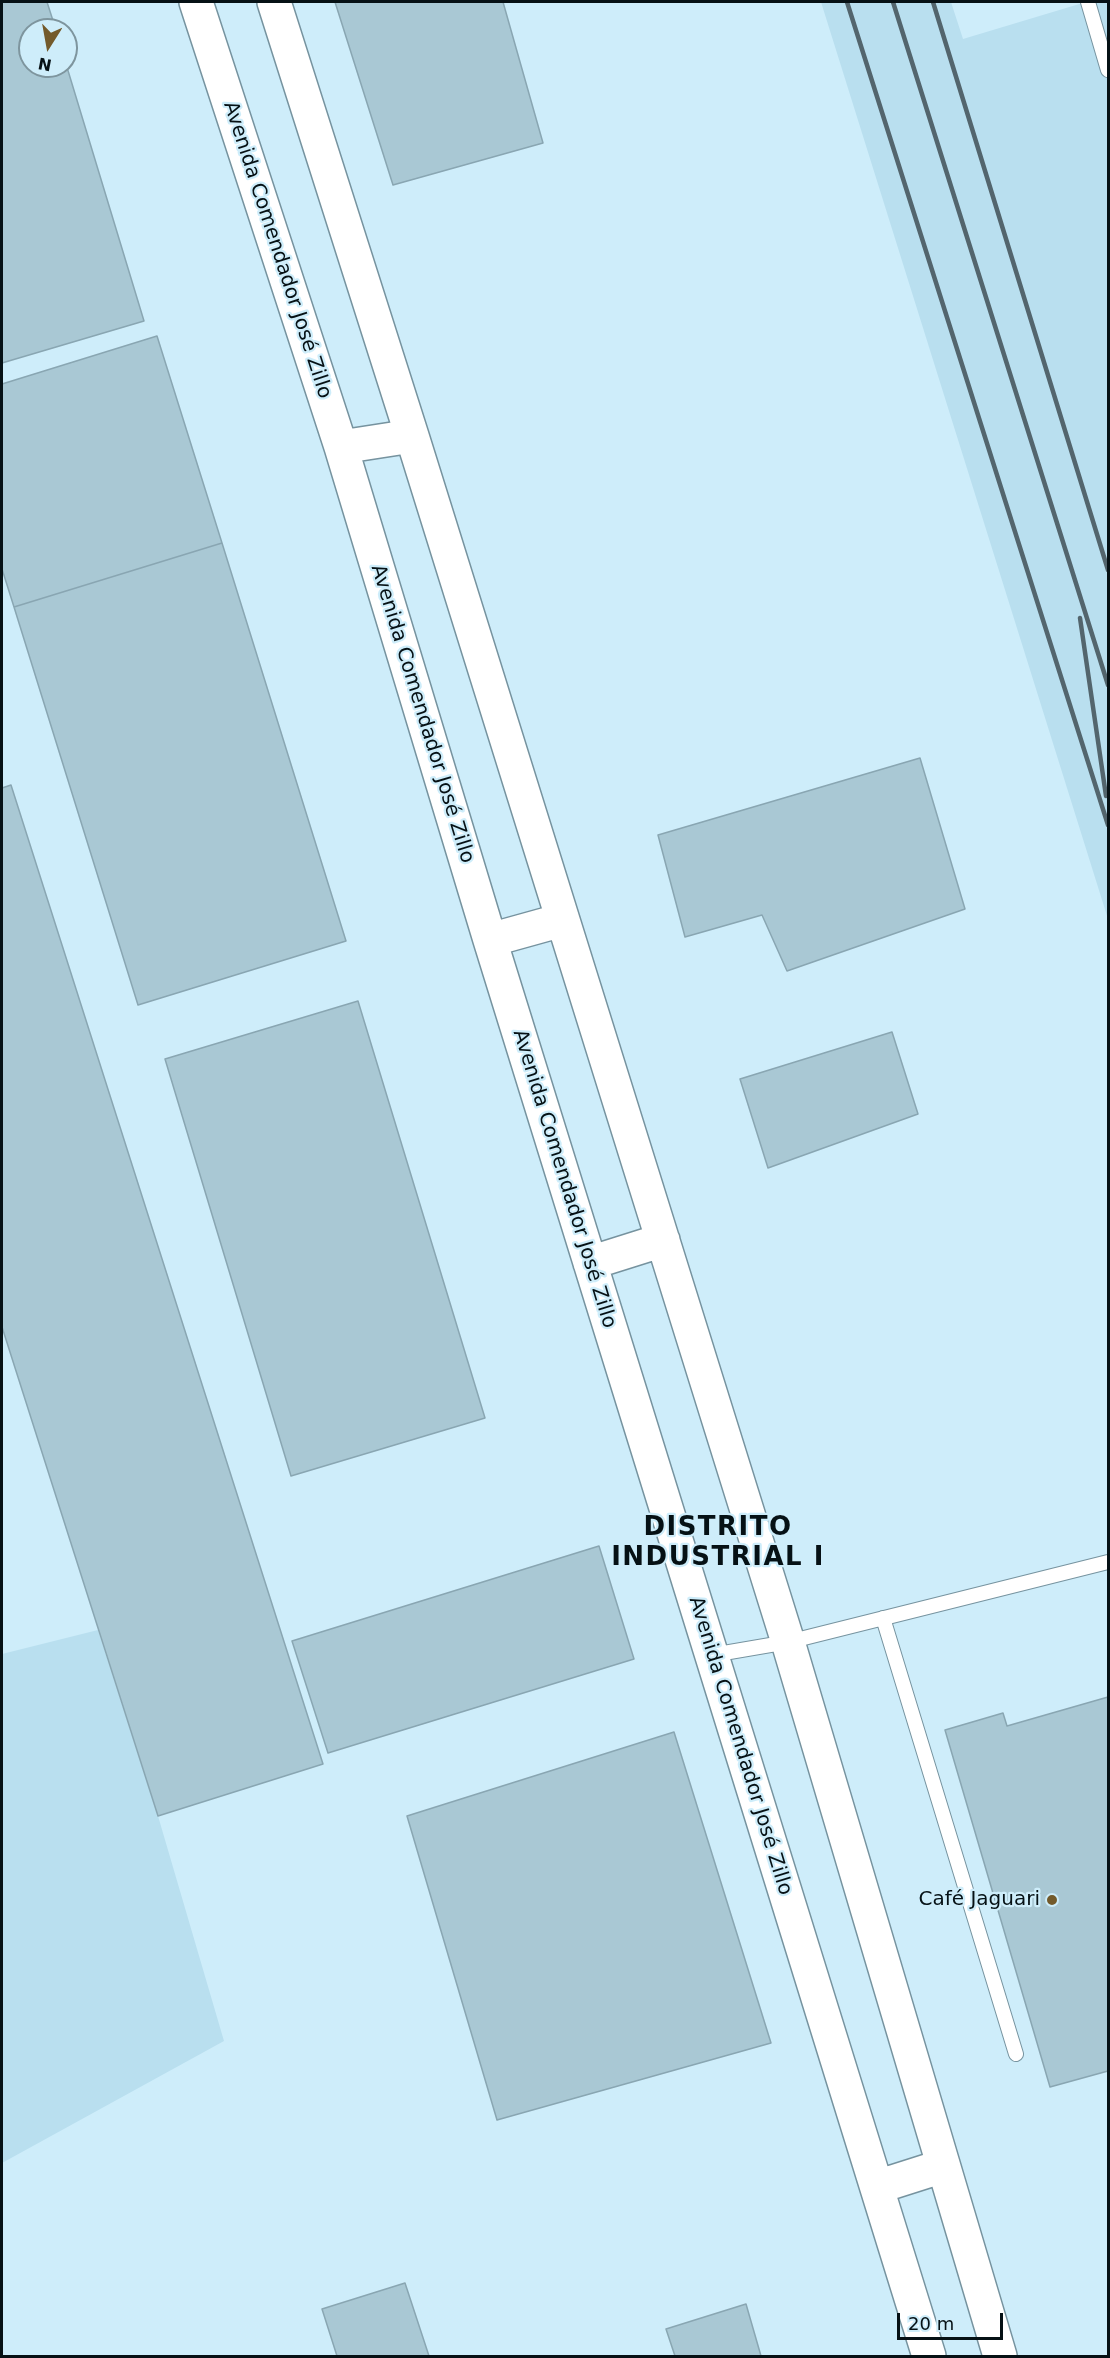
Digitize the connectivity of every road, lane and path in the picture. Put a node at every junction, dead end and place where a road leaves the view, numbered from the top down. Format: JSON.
{"nodes":[{"id":1,"x":196,"y":2,"type":"edge"},
{"id":2,"x":274,"y":2,"type":"edge"},
{"id":3,"x":1088,"y":2,"type":"edge"},
{"id":4,"x":1108,"y":70,"type":"edge"},
{"id":5,"x":412,"y":436,"type":"junction"},
{"id":6,"x":341,"y":447,"type":"junction"},
{"id":7,"x":562,"y":920,"type":"junction"},
{"id":8,"x":490,"y":940,"type":"junction"},
{"id":9,"x":663,"y":1240,"type":"junction"},
{"id":10,"x":590,"y":1263,"type":"junction"},
{"id":11,"x":1108,"y":1562,"type":"edge"},
{"id":12,"x":883,"y":1618,"type":"junction"},
{"id":13,"x":788,"y":1642,"type":"junction"},
{"id":14,"x":712,"y":1655,"type":"junction"},
{"id":15,"x":1016,"y":2054,"type":"dead end"},
{"id":16,"x":943,"y":2166,"type":"junction"},
{"id":17,"x":877,"y":2187,"type":"junction"},
{"id":18,"x":929,"y":2356,"type":"edge"},
{"id":19,"x":1000,"y":2356,"type":"edge"}],
"edges":[{"from":1,"to":6,"type":"street","name":"Avenida Comendador José Zillo"},
{"from":2,"to":5,"type":"street"},
{"from":3,"to":4,"type":"lane"},
{"from":5,"to":6,"type":"street"},
{"from":5,"to":7,"type":"street"},
{"from":6,"to":8,"type":"street","name":"Avenida Comendador José Zillo"},
{"from":7,"to":8,"type":"street"},
{"from":7,"to":9,"type":"street"},
{"from":8,"to":10,"type":"street","name":"Avenida Comendador José Zillo"},
{"from":9,"to":10,"type":"street"},
{"from":9,"to":13,"type":"street"},
{"from":10,"to":14,"type":"street","name":"Avenida Comendador José Zillo"},
{"from":11,"to":12,"type":"lane"},
{"from":12,"to":13,"type":"lane"},
{"from":12,"to":15,"type":"lane"},
{"from":13,"to":14,"type":"lane"},
{"from":13,"to":16,"type":"street"},
{"from":14,"to":17,"type":"street","name":"Avenida Comendador José Zillo"},
{"from":16,"to":17,"type":"street"},
{"from":16,"to":19,"type":"street"},
{"from":17,"to":18,"type":"street","name":"Avenida Comendador José Zillo"}]}
